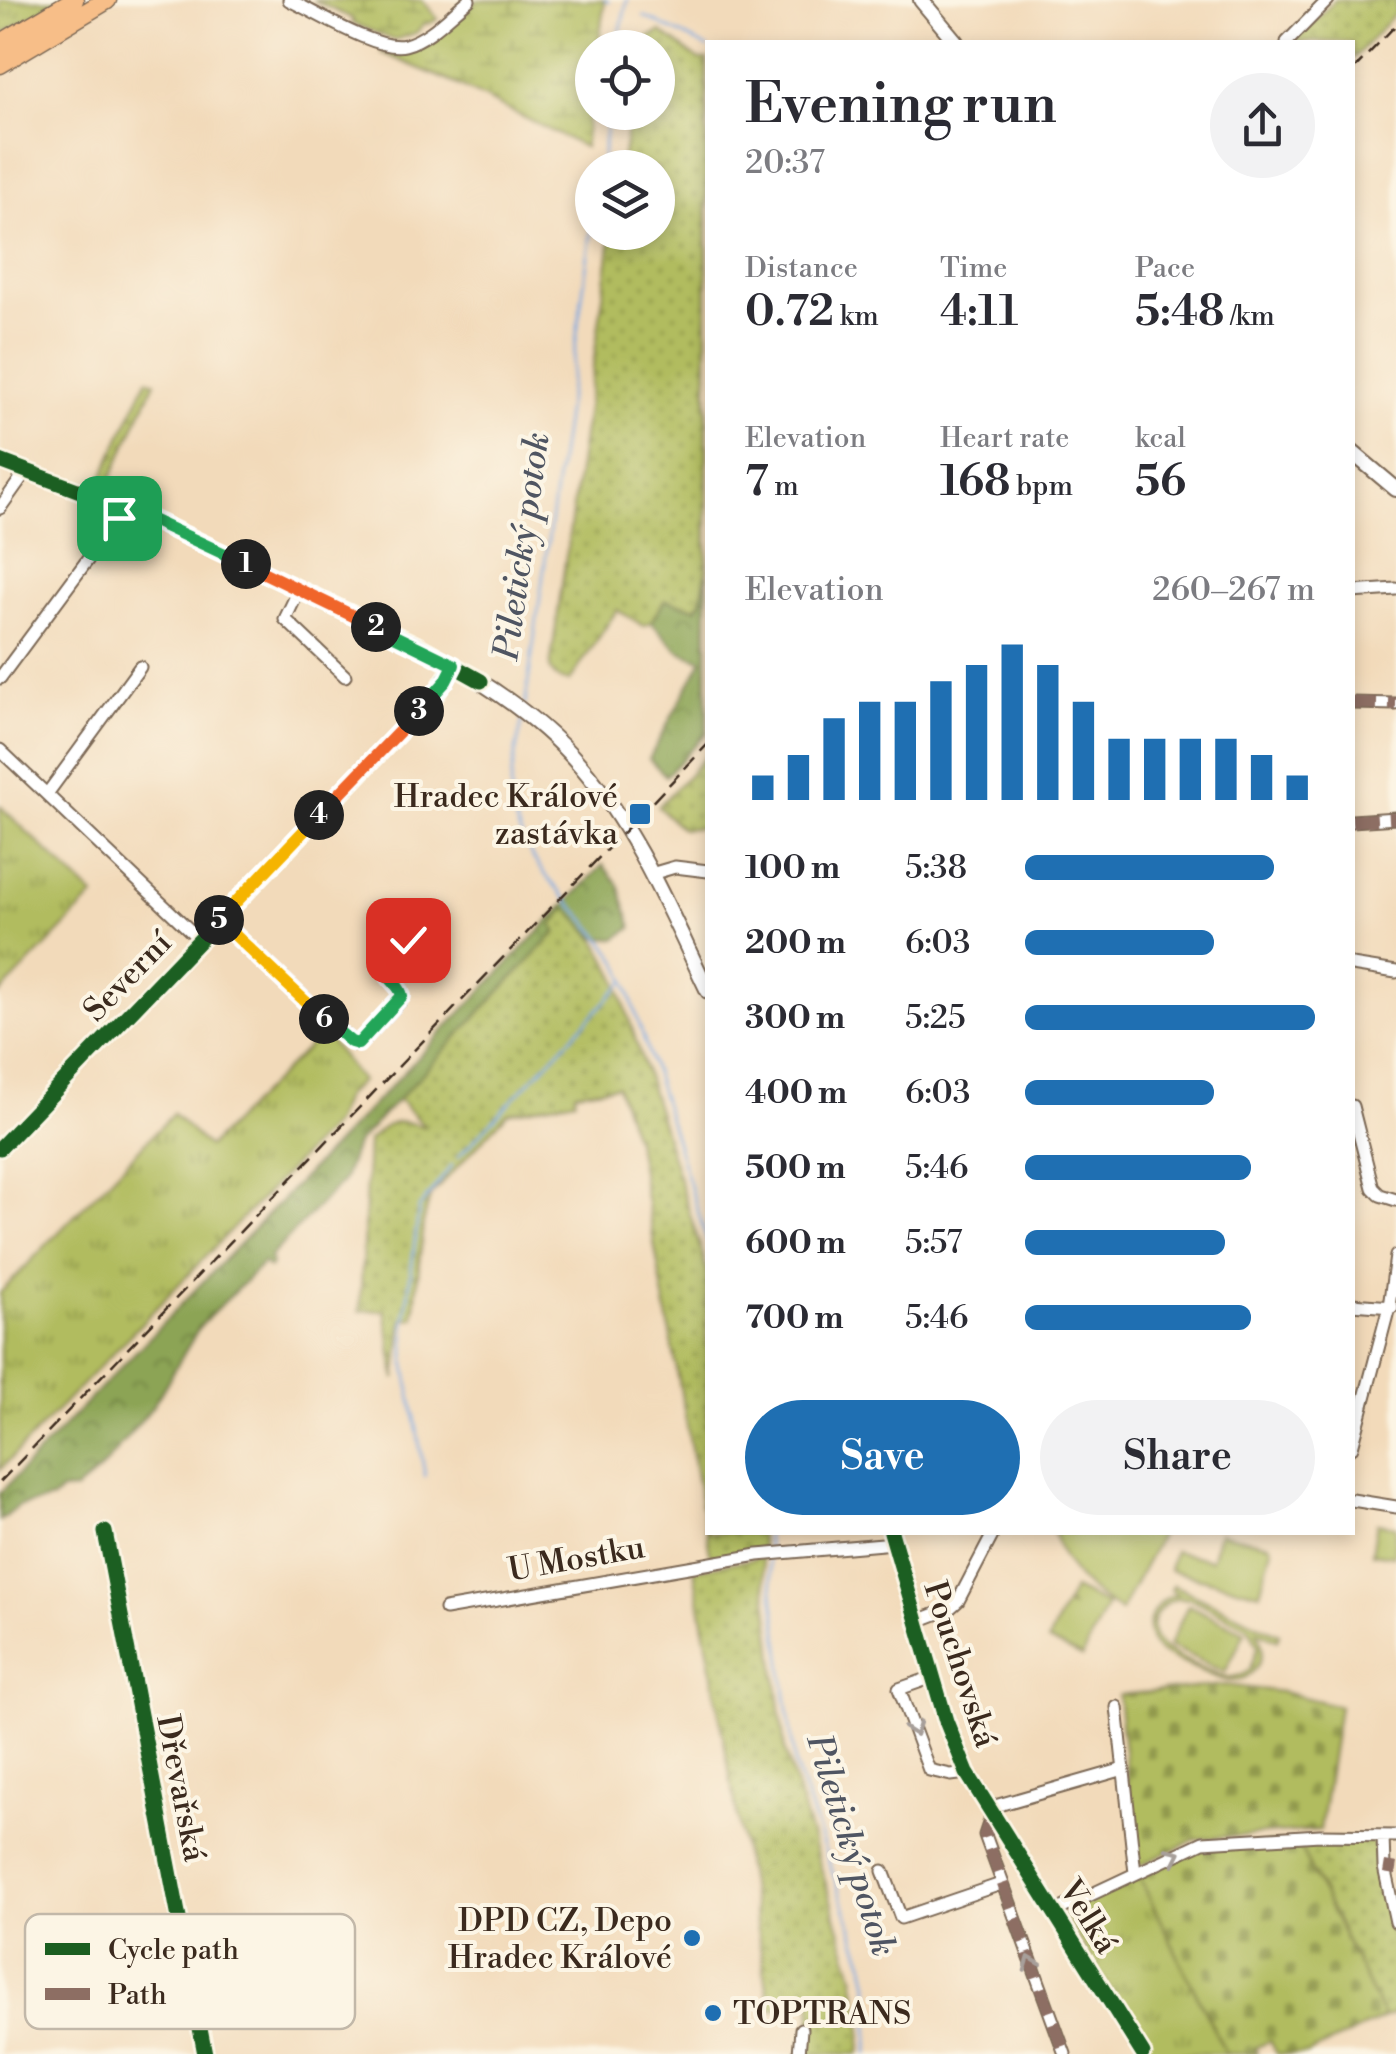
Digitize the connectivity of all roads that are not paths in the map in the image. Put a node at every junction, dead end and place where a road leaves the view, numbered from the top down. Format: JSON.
{"nodes":[{"id":1,"x":74,"y":0,"type":"edge"},
{"id":2,"x":106,"y":0,"type":"edge"},
{"id":3,"x":289,"y":0,"type":"edge"},
{"id":4,"x":469,"y":0,"type":"edge"},
{"id":5,"x":921,"y":0,"type":"edge"},
{"id":6,"x":1328,"y":0,"type":"edge"},
{"id":7,"x":954,"y":40,"type":"edge"},
{"id":8,"x":1289,"y":40,"type":"edge"},
{"id":9,"x":0,"y":44,"type":"edge"},
{"id":10,"x":0,"y":64,"type":"edge"},
{"id":11,"x":1355,"y":455,"type":"edge"},
{"id":12,"x":0,"y":461,"type":"edge"},
{"id":13,"x":27,"y":470,"type":"junction"},
{"id":14,"x":1396,"y":489,"type":"edge"},
{"id":15,"x":0,"y":508,"type":"edge"},
{"id":16,"x":126,"y":508,"type":"junction"},
{"id":17,"x":1396,"y":589,"type":"edge"},
{"id":18,"x":299,"y":590,"type":"junction"},
{"id":19,"x":1355,"y":592,"type":"edge"},
{"id":20,"x":454,"y":665,"type":"junction"},
{"id":21,"x":140,"y":667,"type":"dead end"},
{"id":22,"x":345,"y":676,"type":"dead end"},
{"id":23,"x":0,"y":678,"type":"edge"},
{"id":24,"x":1355,"y":704,"type":"edge"},
{"id":25,"x":1396,"y":704,"type":"edge"},
{"id":26,"x":0,"y":750,"type":"edge"},
{"id":27,"x":47,"y":794,"type":"junction"},
{"id":28,"x":1396,"y":818,"type":"edge"},
{"id":29,"x":1355,"y":822,"type":"edge"},
{"id":30,"x":705,"y":871,"type":"edge"},
{"id":31,"x":650,"y":874,"type":"junction"},
{"id":32,"x":219,"y":920,"type":"junction"},
{"id":33,"x":200,"y":940,"type":"junction"},
{"id":34,"x":408,"y":940,"type":"dead end"},
{"id":35,"x":1355,"y":966,"type":"edge"},
{"id":36,"x":1396,"y":972,"type":"edge"},
{"id":37,"x":705,"y":985,"type":"edge"},
{"id":38,"x":1355,"y":1116,"type":"edge"},
{"id":39,"x":0,"y":1148,"type":"edge"},
{"id":40,"x":1396,"y":1200,"type":"edge"},
{"id":41,"x":1396,"y":1256,"type":"edge"},
{"id":42,"x":1355,"y":1304,"type":"edge"},
{"id":43,"x":1392,"y":1308,"type":"edge"},
{"id":44,"x":1355,"y":1438,"type":"edge"},
{"id":45,"x":1355,"y":1500,"type":"edge"},
{"id":46,"x":1396,"y":1507,"type":"edge"},
{"id":47,"x":106,"y":1532,"type":"dead end"},
{"id":48,"x":992,"y":1535,"type":"edge"},
{"id":49,"x":893,"y":1538,"type":"edge"},
{"id":50,"x":445,"y":1609,"type":"dead end"},
{"id":51,"x":918,"y":1620,"type":"junction"},
{"id":52,"x":933,"y":1678,"type":"junction"},
{"id":53,"x":1117,"y":1707,"type":"dead end"},
{"id":54,"x":1124,"y":1769,"type":"junction"},
{"id":55,"x":967,"y":1772,"type":"junction"},
{"id":56,"x":990,"y":1811,"type":"junction"},
{"id":57,"x":1390,"y":1836,"type":"edge"},
{"id":58,"x":883,"y":1871,"type":"dead end"},
{"id":59,"x":1136,"y":1873,"type":"junction"},
{"id":60,"x":1001,"y":1884,"type":"junction"},
{"id":61,"x":1054,"y":1912,"type":"junction"},
{"id":62,"x":178,"y":1914,"type":"edge"},
{"id":63,"x":1396,"y":1922,"type":"edge"},
{"id":64,"x":200,"y":2029,"type":"edge"},
{"id":65,"x":801,"y":2029,"type":"dead end"},
{"id":66,"x":205,"y":2054,"type":"edge"},
{"id":67,"x":799,"y":2054,"type":"edge"},
{"id":68,"x":1065,"y":2054,"type":"edge"},
{"id":69,"x":1143,"y":2054,"type":"edge"}],
"edges":[{"from":1,"to":9,"type":"main road"},
{"from":2,"to":10,"type":"main road"},
{"from":3,"to":4,"type":"street"},
{"from":5,"to":7,"type":"street"},
{"from":6,"to":8,"type":"street"},
{"from":11,"to":14,"type":"street"},
{"from":12,"to":13,"type":"street"},
{"from":13,"to":15,"type":"street"},
{"from":13,"to":16,"type":"street"},
{"from":16,"to":18,"type":"street"},
{"from":16,"to":23,"type":"street"},
{"from":17,"to":19,"type":"street"},
{"from":18,"to":20,"type":"street"},
{"from":18,"to":22,"type":"street"},
{"from":20,"to":31,"type":"street"},
{"from":20,"to":32,"type":"street","name":"Severní"},
{"from":21,"to":27,"type":"street"},
{"from":24,"to":25,"type":"street"},
{"from":26,"to":27,"type":"street","name":"Severní"},
{"from":27,"to":33,"type":"street","name":"Severní"},
{"from":28,"to":29,"type":"street"},
{"from":30,"to":31,"type":"street"},
{"from":31,"to":37,"type":"street"},
{"from":32,"to":33,"type":"street","name":"Severní"},
{"from":32,"to":34,"type":"street"},
{"from":33,"to":39,"type":"street","name":"Severní"},
{"from":35,"to":36,"type":"street"},
{"from":38,"to":40,"type":"street"},
{"from":41,"to":43,"type":"street"},
{"from":42,"to":43,"type":"street"},
{"from":43,"to":44,"type":"street"},
{"from":45,"to":46,"type":"street"},
{"from":47,"to":62,"type":"street","name":"Dřevařská"},
{"from":48,"to":51,"type":"street"},
{"from":49,"to":50,"type":"street","name":"U Mostku"},
{"from":49,"to":51,"type":"street","name":"Pouchovská"},
{"from":51,"to":52,"type":"street","name":"Pouchovská"},
{"from":52,"to":55,"type":"street","name":"Pouchovská"},
{"from":52,"to":55,"type":"street","name":"Pouchovská","one_way":true},
{"from":53,"to":54,"type":"street","name":"Velká"},
{"from":54,"to":56,"type":"street"},
{"from":54,"to":59,"type":"street","name":"Velká"},
{"from":55,"to":56,"type":"street","name":"Pouchovská"},
{"from":56,"to":60,"type":"street"},
{"from":56,"to":61,"type":"street","name":"Velká"},
{"from":59,"to":57,"type":"street","one_way":true},
{"from":57,"to":63,"type":"street"},
{"from":58,"to":60,"type":"street"},
{"from":59,"to":61,"type":"street"},
{"from":68,"to":60,"type":"street","one_way":true},
{"from":61,"to":69,"type":"street","name":"Velká"},
{"from":64,"to":66,"type":"street","name":"Dřevařská"},
{"from":65,"to":67,"type":"street"}]}
